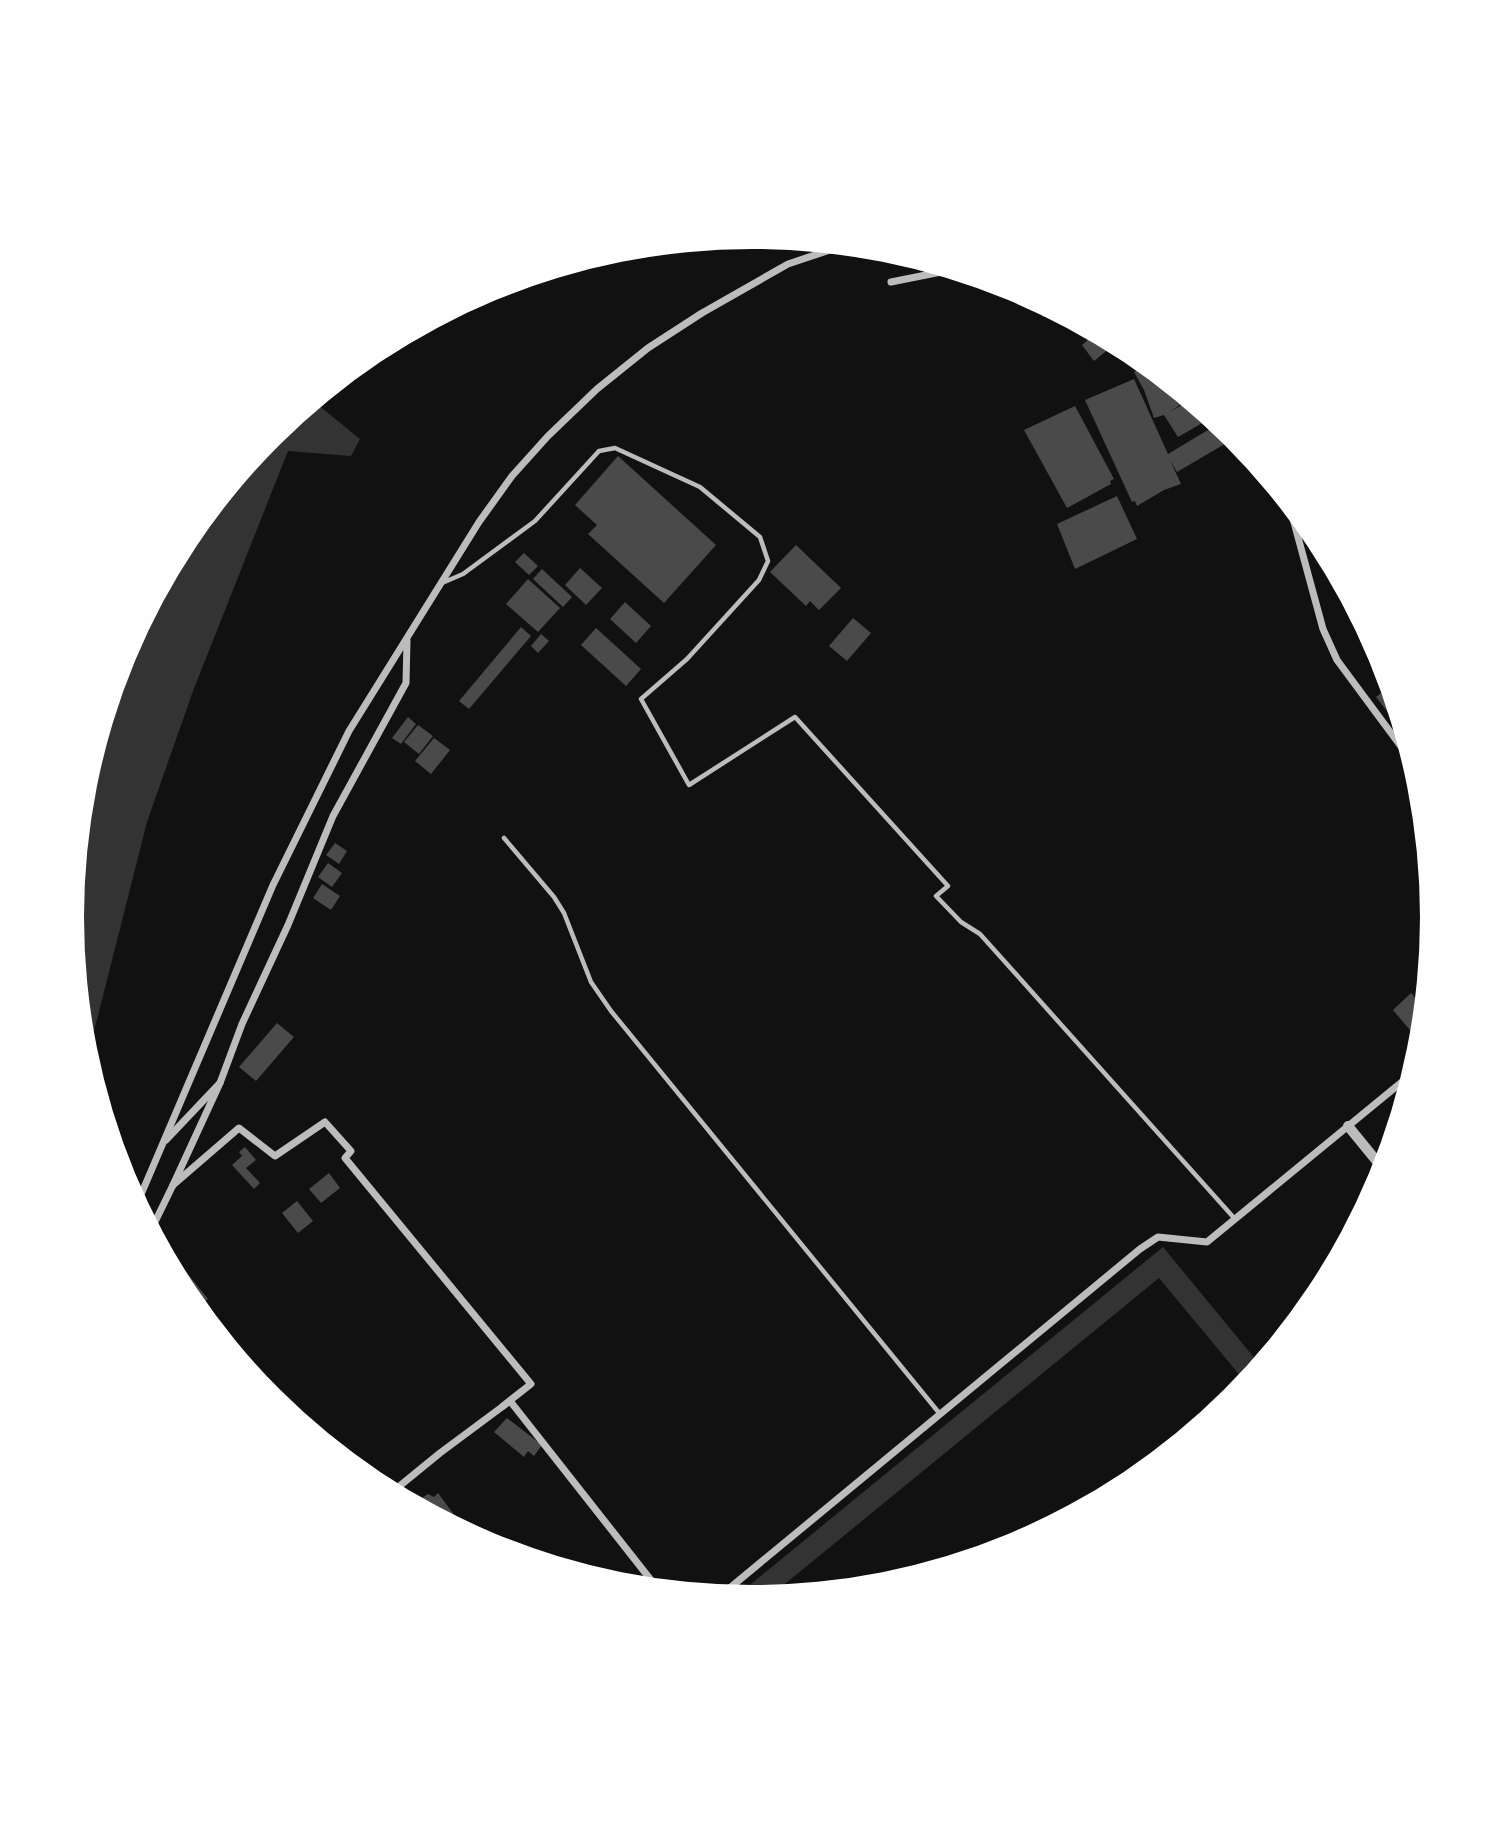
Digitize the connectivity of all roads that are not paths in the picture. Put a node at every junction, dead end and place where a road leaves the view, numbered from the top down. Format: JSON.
{"nodes":[{"id":1,"x":820,"y":253,"type":"edge"},
{"id":2,"x":932,"y":274,"type":"edge"},
{"id":3,"x":891,"y":282,"type":"dead end"},
{"id":4,"x":1296,"y":530,"type":"edge"},
{"id":5,"x":442,"y":583,"type":"junction"},
{"id":6,"x":407,"y":640,"type":"junction"},
{"id":7,"x":1397,"y":741,"type":"edge"},
{"id":8,"x":504,"y":838,"type":"dead end"},
{"id":9,"x":220,"y":1083,"type":"junction"},
{"id":10,"x":1400,"y":1084,"type":"edge"},
{"id":11,"x":1348,"y":1126,"type":"junction"},
{"id":12,"x":163,"y":1144,"type":"junction"},
{"id":13,"x":1376,"y":1160,"type":"edge"},
{"id":14,"x":173,"y":1185,"type":"junction"},
{"id":15,"x":143,"y":1191,"type":"edge"},
{"id":16,"x":1235,"y":1219,"type":"junction"},
{"id":17,"x":156,"y":1220,"type":"edge"},
{"id":18,"x":503,"y":1406,"type":"junction"},
{"id":19,"x":940,"y":1414,"type":"junction"},
{"id":20,"x":400,"y":1486,"type":"edge"},
{"id":21,"x":649,"y":1578,"type":"edge"},
{"id":22,"x":732,"y":1586,"type":"edge"}],
"edges":[{"from":1,"to":5,"type":"street"},
{"from":2,"to":3,"type":"street"},
{"from":4,"to":7,"type":"street"},
{"from":5,"to":6,"type":"street"},
{"from":5,"to":16,"type":"lane"},
{"from":6,"to":9,"type":"street"},
{"from":6,"to":12,"type":"street"},
{"from":8,"to":19,"type":"lane"},
{"from":9,"to":12,"type":"street"},
{"from":9,"to":14,"type":"street"},
{"from":10,"to":11,"type":"street"},
{"from":11,"to":13,"type":"street"},
{"from":11,"to":16,"type":"street"},
{"from":12,"to":15,"type":"street"},
{"from":14,"to":17,"type":"street"},
{"from":14,"to":18,"type":"street"},
{"from":16,"to":19,"type":"street"},
{"from":18,"to":20,"type":"street"},
{"from":18,"to":21,"type":"street"},
{"from":19,"to":22,"type":"street"}]}
